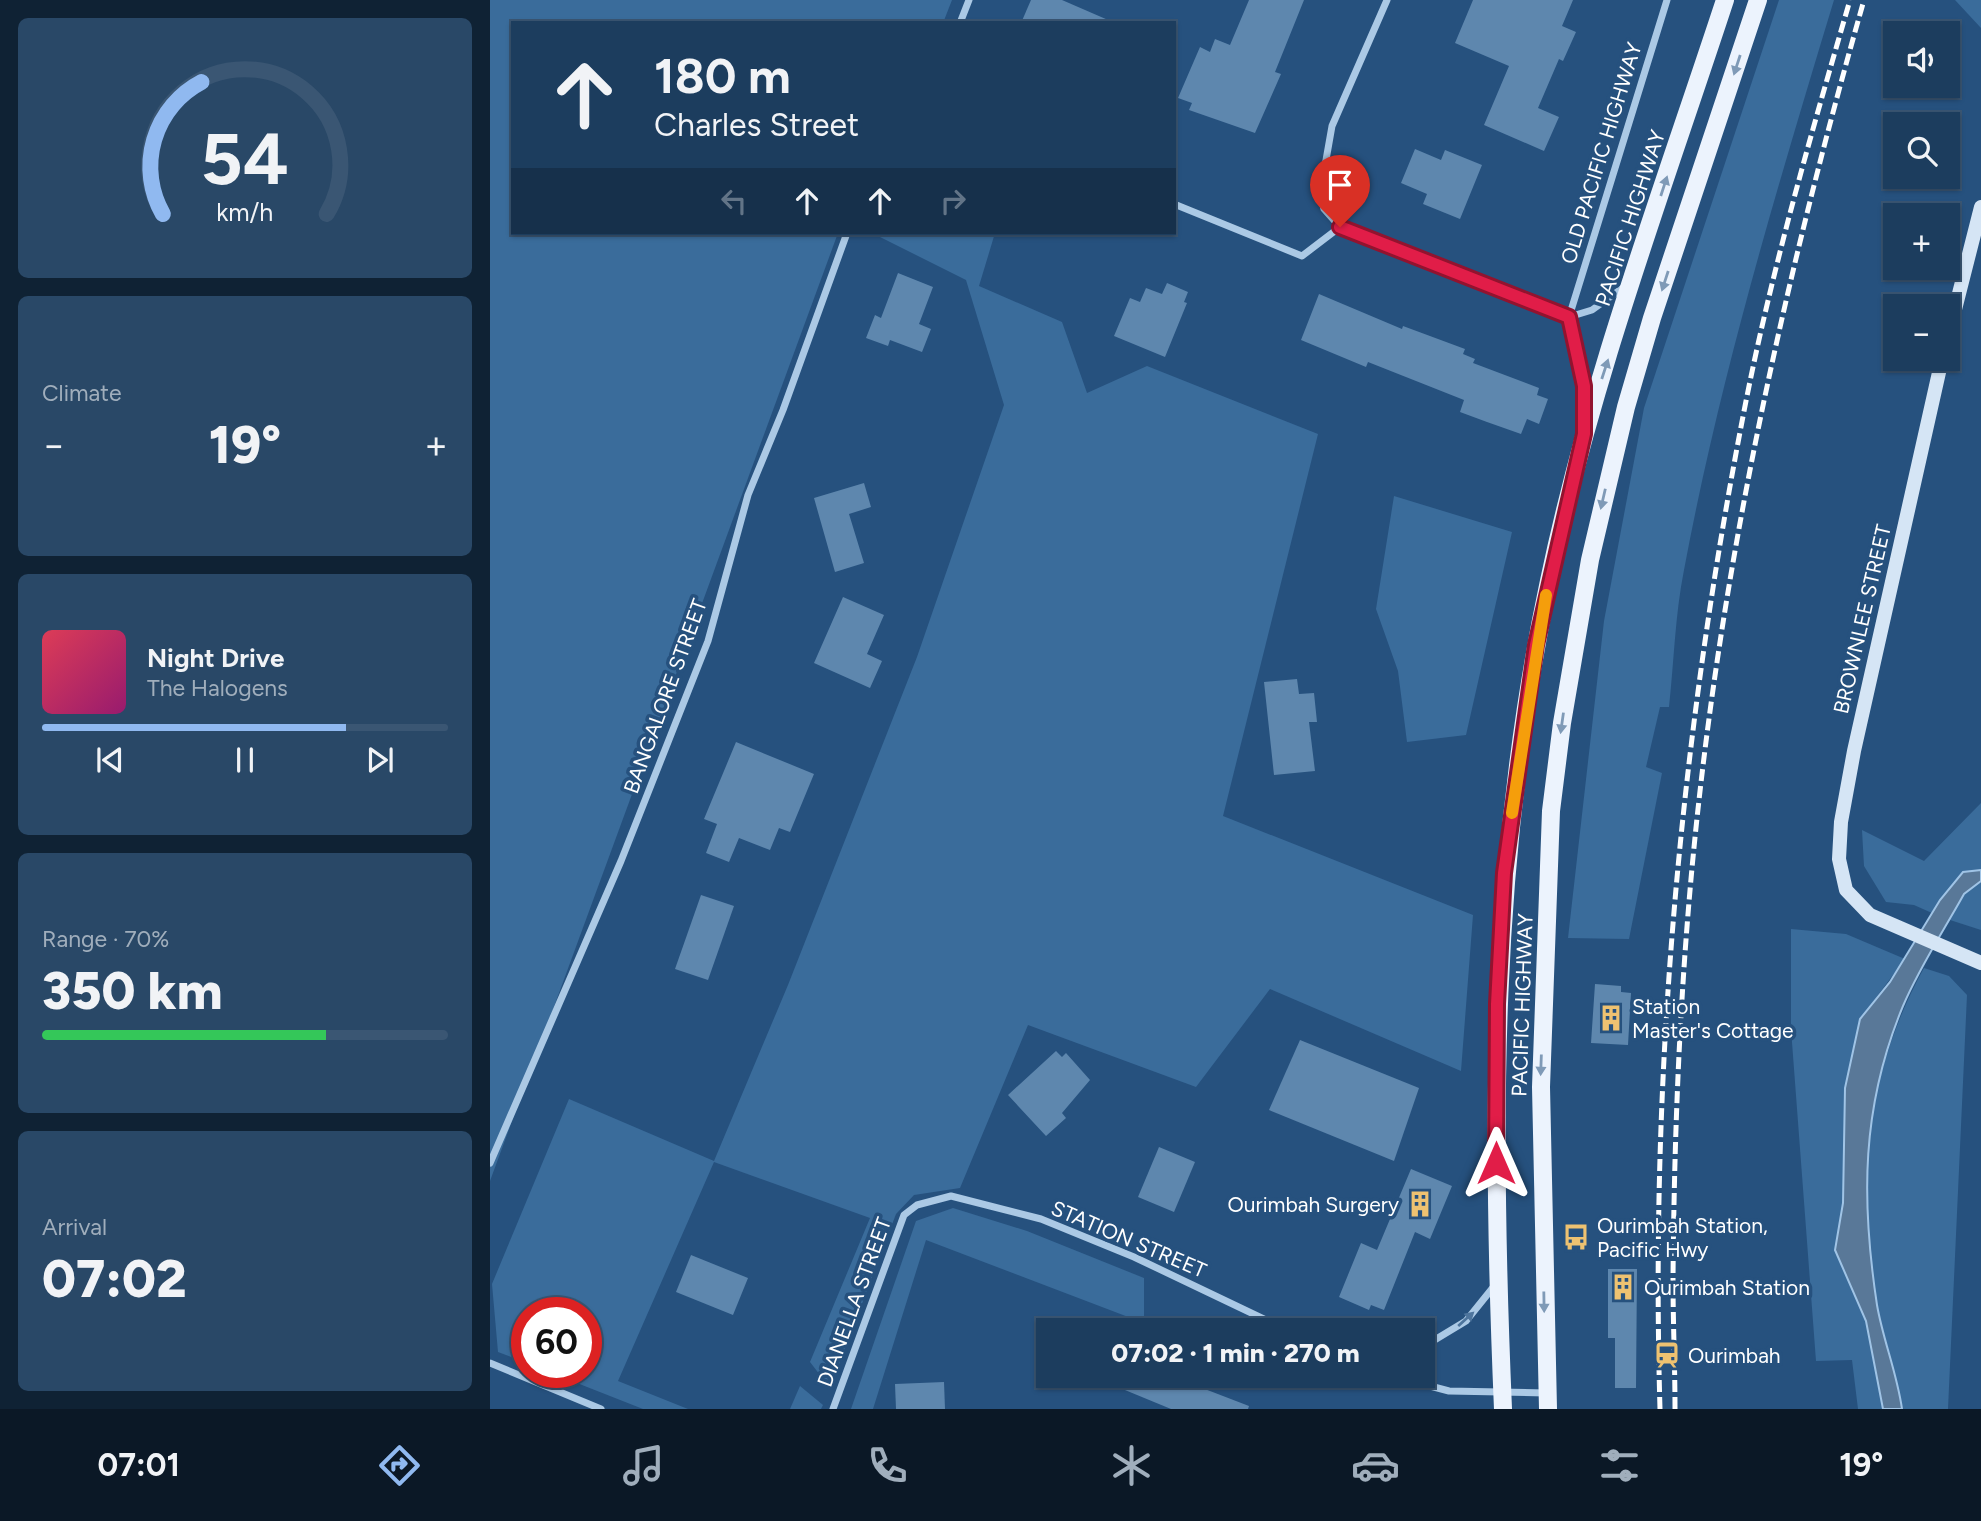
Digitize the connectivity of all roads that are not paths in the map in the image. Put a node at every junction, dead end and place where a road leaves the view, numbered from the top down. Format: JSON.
{"nodes":[{"id":1,"x":969,"y":0,"type":"edge"},
{"id":2,"x":1387,"y":0,"type":"edge"},
{"id":3,"x":1667,"y":0,"type":"edge"},
{"id":4,"x":1725,"y":0,"type":"edge"},
{"id":5,"x":1758,"y":0,"type":"edge"},
{"id":6,"x":961,"y":21,"type":"edge"},
{"id":7,"x":1176,"y":205,"type":"edge"},
{"id":8,"x":1981,"y":207,"type":"edge"},
{"id":9,"x":1340,"y":227,"type":"junction"},
{"id":10,"x":846,"y":235,"type":"edge"},
{"id":11,"x":1636,"y":274,"type":"junction"},
{"id":12,"x":1959,"y":294,"type":"edge"},
{"id":13,"x":1569,"y":317,"type":"junction"},
{"id":14,"x":1939,"y":371,"type":"edge"},
{"id":15,"x":1584,"y":434,"type":"junction"},
{"id":16,"x":1981,"y":964,"type":"edge"},
{"id":17,"x":490,"y":1163,"type":"edge"},
{"id":18,"x":951,"y":1196,"type":"joint"},
{"id":19,"x":1499,"y":1279,"type":"junction"},
{"id":20,"x":1262,"y":1318,"type":"edge"},
{"id":21,"x":1435,"y":1340,"type":"edge"},
{"id":22,"x":490,"y":1363,"type":"edge"},
{"id":23,"x":1435,"y":1387,"type":"edge"},
{"id":24,"x":1503,"y":1401,"type":"edge"},
{"id":25,"x":1548,"y":1401,"type":"edge"},
{"id":26,"x":601,"y":1409,"type":"edge"},
{"id":27,"x":833,"y":1409,"type":"edge"}],
"edges":[{"from":1,"to":6,"type":"street"},
{"from":2,"to":9,"type":"street"},
{"from":3,"to":13,"type":"street","name":"OLD PACIFIC HIGHWAY"},
{"from":11,"to":4,"type":"main road","name":"PACIFIC HIGHWAY","one_way":true},
{"from":5,"to":25,"type":"main road","name":"PACIFIC HIGHWAY","one_way":true},
{"from":7,"to":9,"type":"street"},
{"from":8,"to":12,"type":"street"},
{"from":9,"to":13,"type":"street"},
{"from":10,"to":17,"type":"street","name":"BANGALORE STREET"},
{"from":11,"to":13,"type":"street"},
{"from":15,"to":11,"type":"main road","name":"PACIFIC HIGHWAY","one_way":true},
{"from":13,"to":15,"type":"street"},
{"from":14,"to":16,"type":"street","name":"BROWNLEE STREET"},
{"from":15,"to":19,"type":"main road","name":"PACIFIC HIGHWAY"},
{"from":18,"to":20,"type":"street","name":"STATION STREET"},
{"from":18,"to":27,"type":"street","name":"DIANELLA STREET"},
{"from":21,"to":19,"type":"street","one_way":true},
{"from":19,"to":24,"type":"main road","name":"PACIFIC HIGHWAY"},
{"from":22,"to":26,"type":"street"},
{"from":23,"to":24,"type":"street"},
{"from":24,"to":25,"type":"street"}]}
